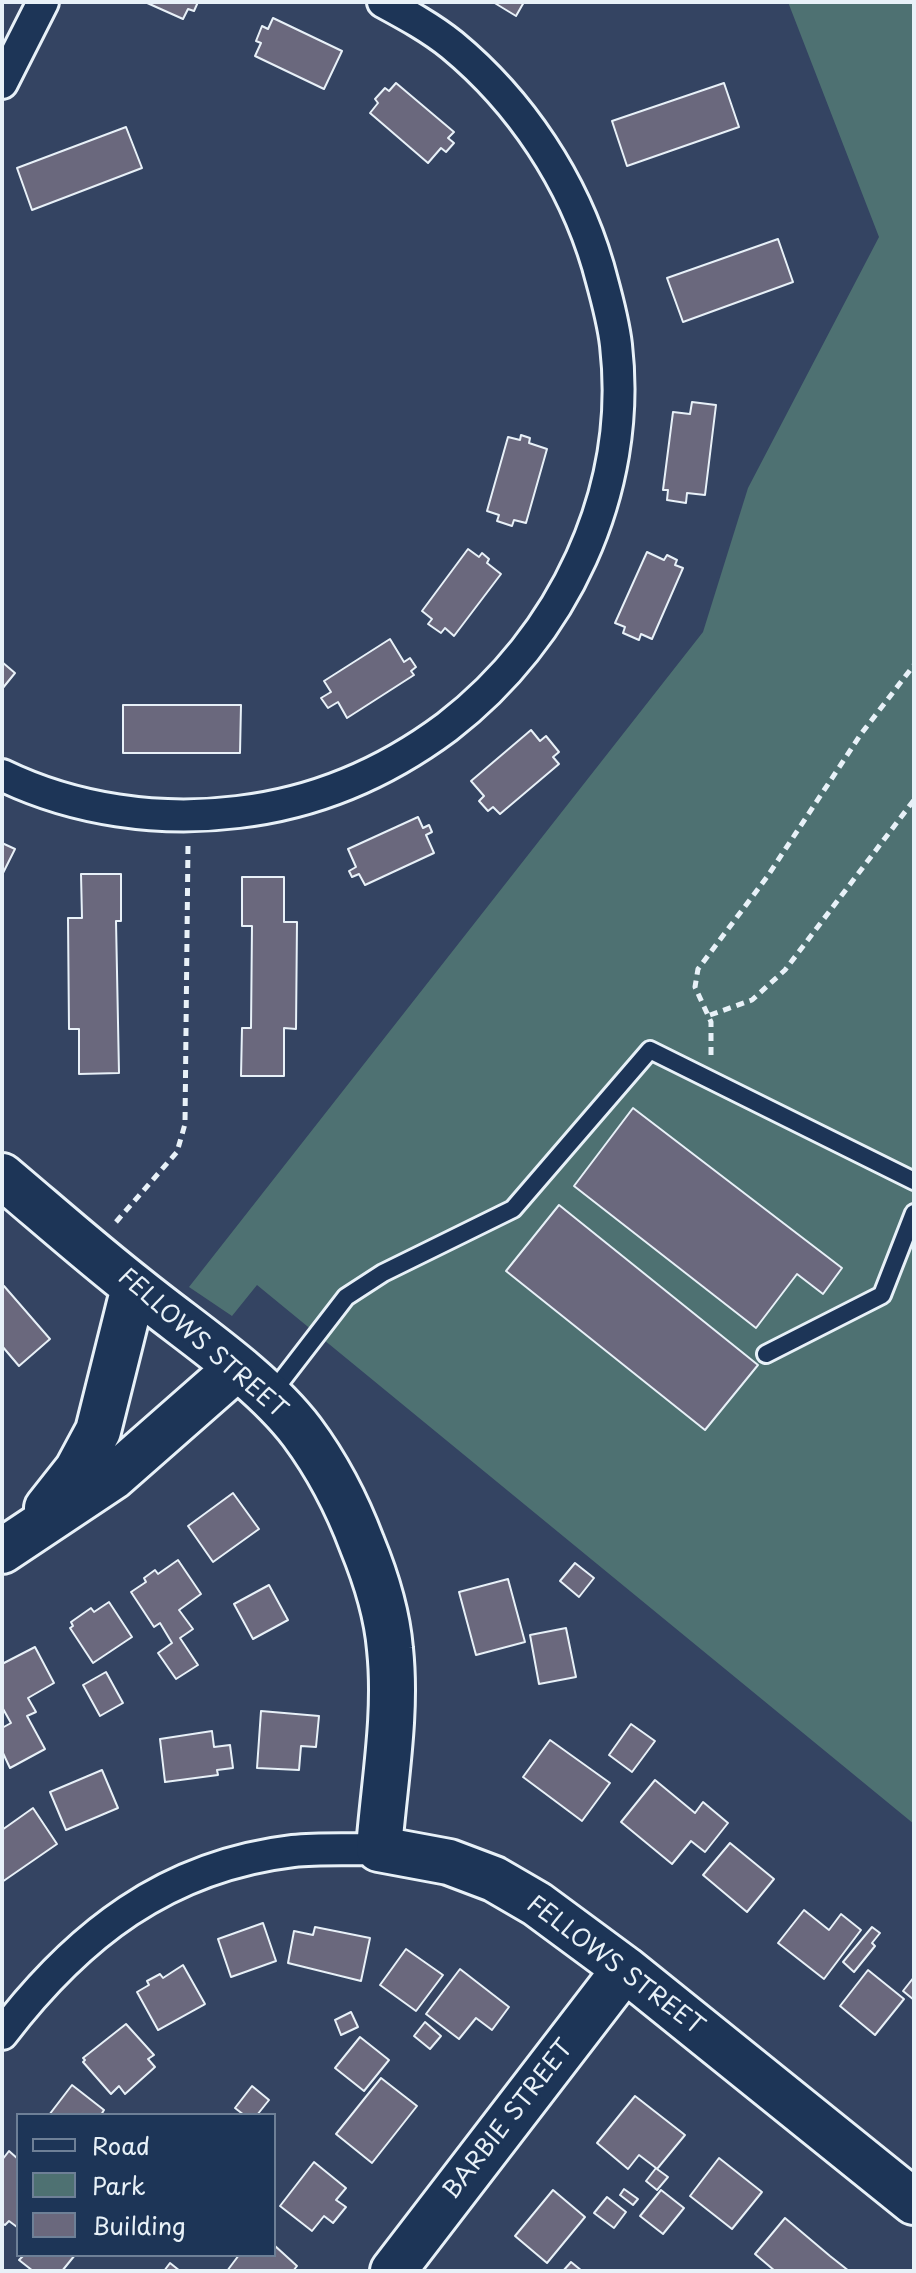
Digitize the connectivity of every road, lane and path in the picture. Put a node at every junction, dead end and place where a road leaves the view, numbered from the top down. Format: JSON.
{"nodes":[{"id":1,"x":43,"y":2,"type":"edge"},
{"id":2,"x":383,"y":2,"type":"edge"},
{"id":3,"x":2,"y":83,"type":"edge"},
{"id":4,"x":914,"y":665,"type":"edge"},
{"id":5,"x":2,"y":775,"type":"edge"},
{"id":6,"x":914,"y":800,"type":"edge"},
{"id":7,"x":188,"y":816,"type":"junction"},
{"id":8,"x":710,"y":1015,"type":"junction"},
{"id":9,"x":709,"y":1080,"type":"junction"},
{"id":10,"x":2,"y":1176,"type":"edge"},
{"id":11,"x":914,"y":1181,"type":"edge"},
{"id":12,"x":134,"y":1201,"type":"dead end"},
{"id":13,"x":914,"y":1213,"type":"edge"},
{"id":14,"x":134,"y":1287,"type":"junction"},
{"id":15,"x":766,"y":1354,"type":"dead end"},
{"id":16,"x":237,"y":1368,"type":"junction"},
{"id":17,"x":269,"y":1398,"type":"junction"},
{"id":18,"x":11,"y":1546,"type":"edge"},
{"id":19,"x":379,"y":1849,"type":"junction"},
{"id":20,"x":625,"y":1969,"type":"junction"},
{"id":21,"x":2,"y":2034,"type":"edge"},
{"id":22,"x":914,"y":2202,"type":"edge"},
{"id":23,"x":393,"y":2271,"type":"edge"}],
"edges":[{"from":1,"to":3,"type":"street"},
{"from":2,"to":7,"type":"street"},
{"from":4,"to":8,"type":"path"},
{"from":5,"to":7,"type":"street"},
{"from":6,"to":8,"type":"path"},
{"from":7,"to":12,"type":"path"},
{"from":8,"to":9,"type":"path"},
{"from":9,"to":11,"type":"lane"},
{"from":9,"to":17,"type":"lane"},
{"from":10,"to":14,"type":"street","name":"FELLOWS STREET"},
{"from":13,"to":15,"type":"lane"},
{"from":14,"to":16,"type":"street","name":"FELLOWS STREET"},
{"from":14,"to":18,"type":"street"},
{"from":16,"to":17,"type":"street","name":"FELLOWS STREET"},
{"from":16,"to":18,"type":"street"},
{"from":17,"to":19,"type":"street","name":"FELLOWS STREET"},
{"from":19,"to":20,"type":"street","name":"FELLOWS STREET"},
{"from":19,"to":21,"type":"street"},
{"from":20,"to":22,"type":"street","name":"FELLOWS STREET"},
{"from":20,"to":23,"type":"street","name":"BARBIE STREET"}]}
